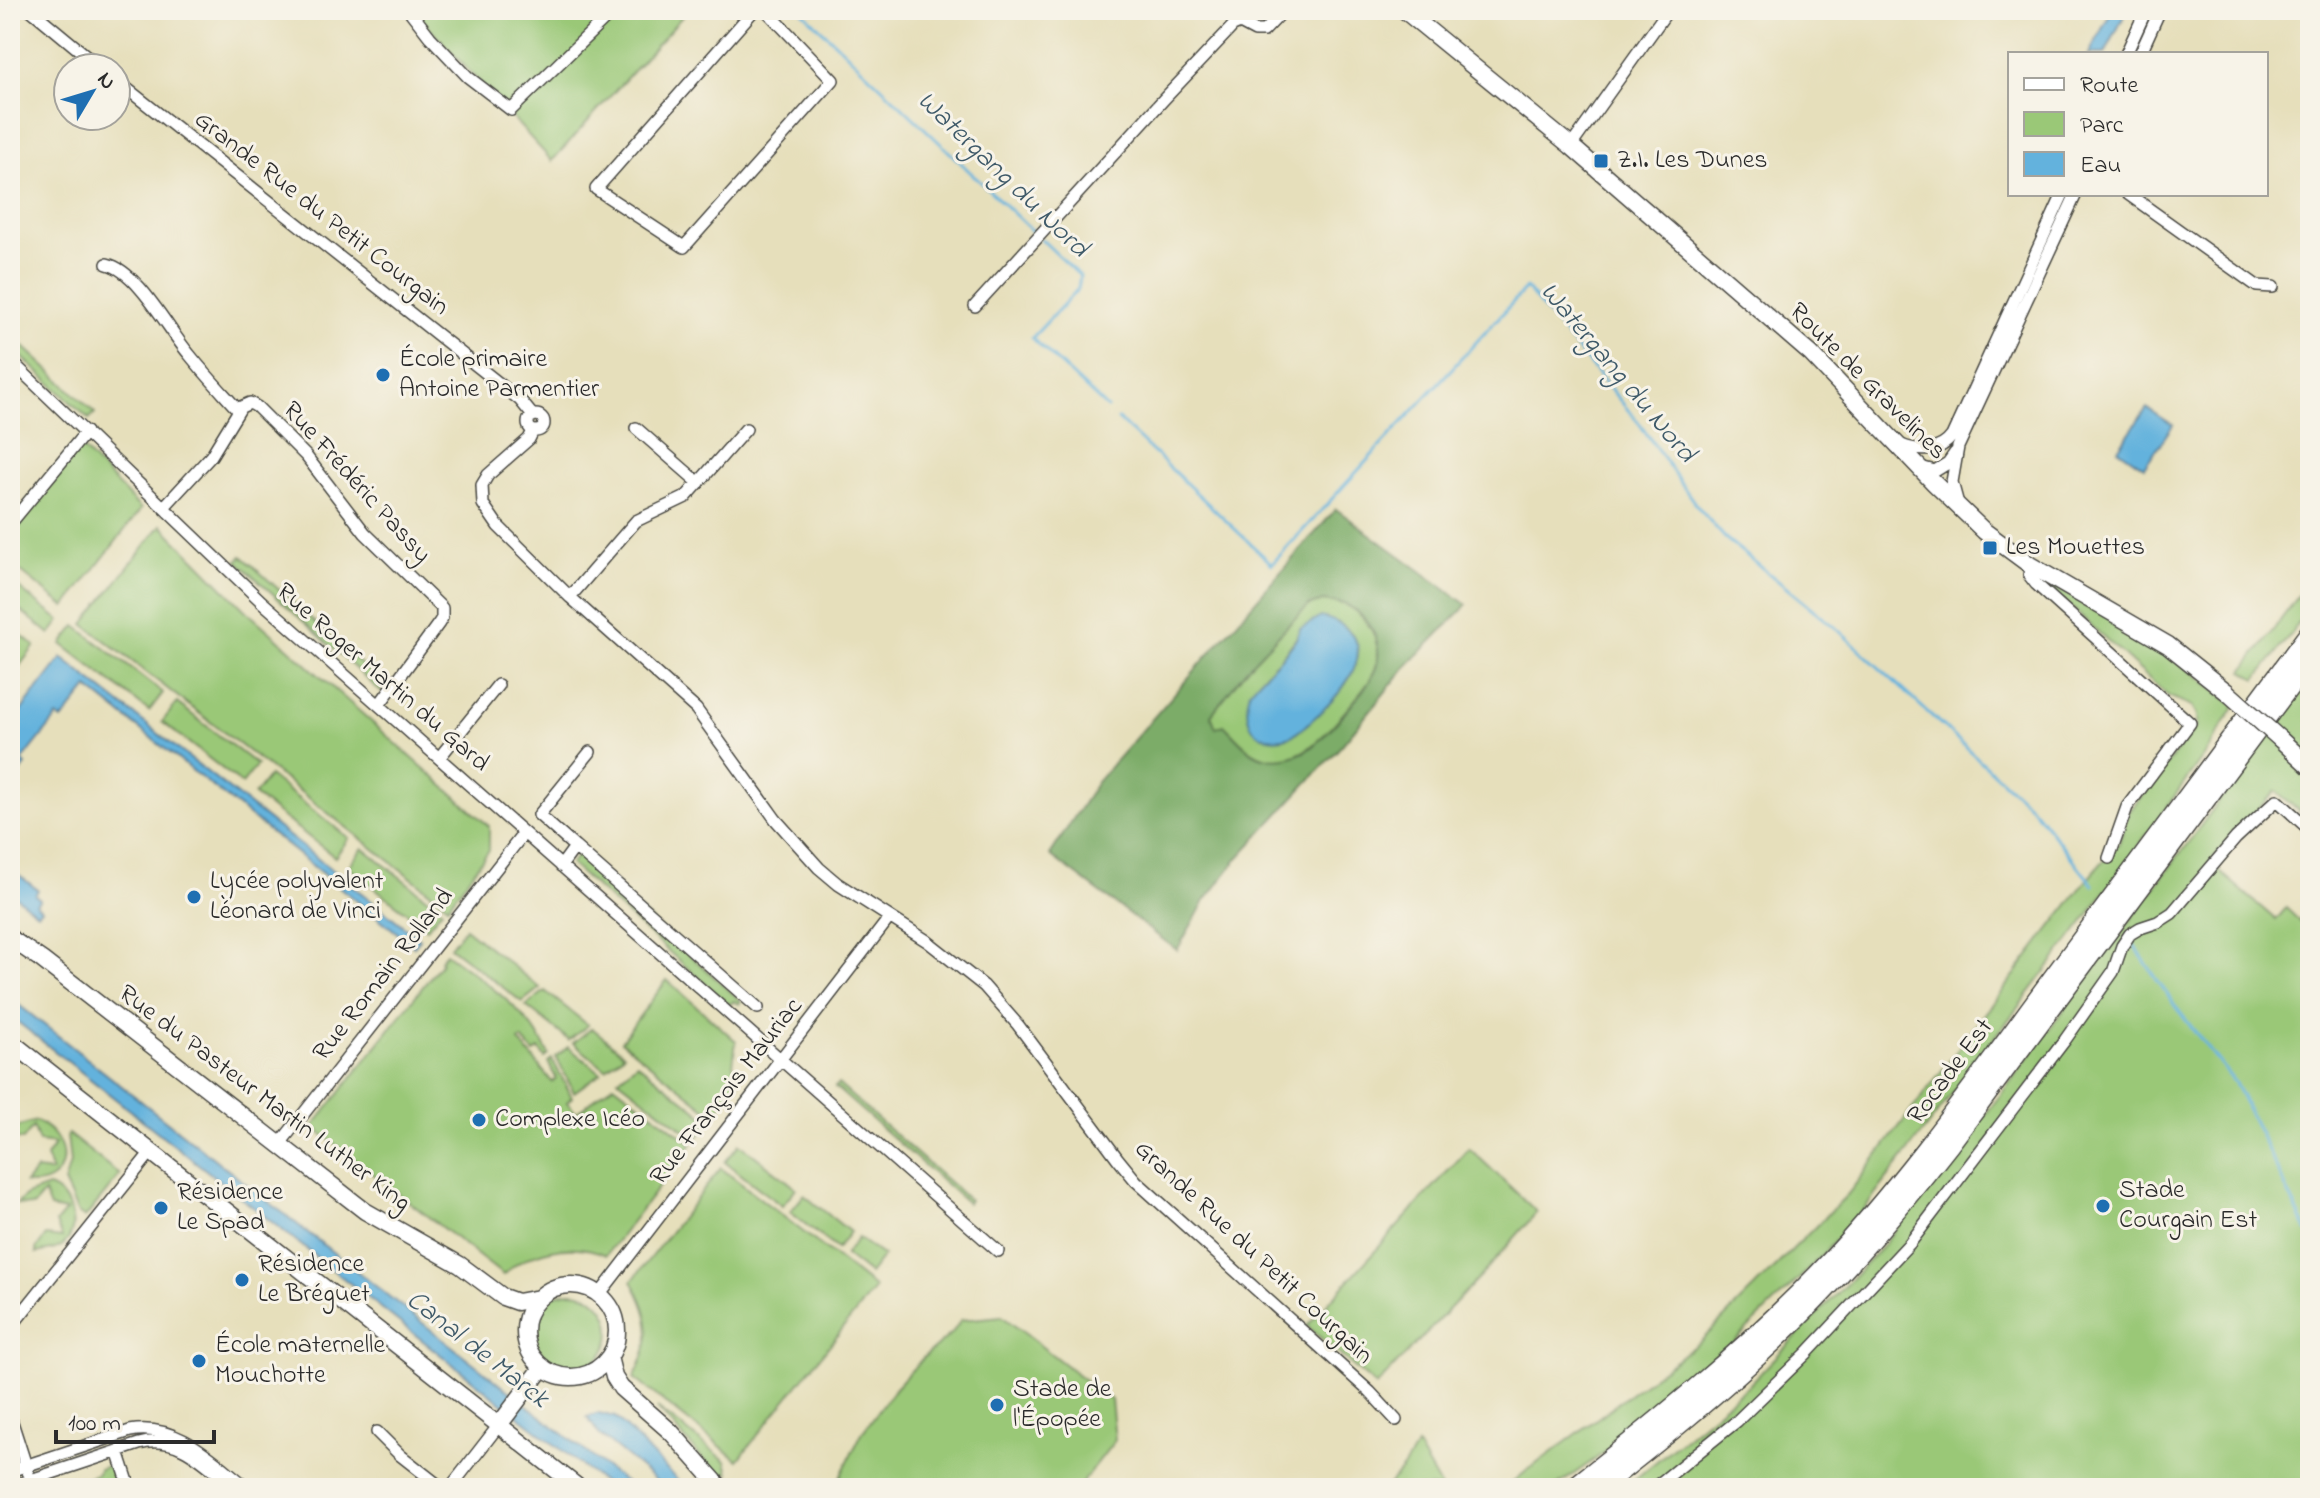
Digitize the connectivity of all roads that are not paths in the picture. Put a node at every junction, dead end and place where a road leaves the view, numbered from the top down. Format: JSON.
{"nodes":[{"id":1,"x":31,"y":10,"type":"edge"},
{"id":2,"x":409,"y":10,"type":"edge"},
{"id":3,"x":614,"y":10,"type":"edge"},
{"id":4,"x":754,"y":10,"type":"edge"},
{"id":5,"x":766,"y":10,"type":"edge"},
{"id":6,"x":1284,"y":10,"type":"edge"},
{"id":7,"x":1404,"y":10,"type":"edge"},
{"id":8,"x":1668,"y":10,"type":"edge"},
{"id":9,"x":2146,"y":10,"type":"edge"},
{"id":10,"x":2160,"y":10,"type":"edge"},
{"id":11,"x":82,"y":52,"type":"edge"},
{"id":12,"x":2127,"y":52,"type":"edge"},
{"id":13,"x":2141,"y":52,"type":"edge"},
{"id":14,"x":132,"y":93,"type":"edge"},
{"id":15,"x":1571,"y":146,"type":"junction"},
{"id":16,"x":2062,"y":196,"type":"edge"},
{"id":17,"x":2075,"y":196,"type":"edge"},
{"id":18,"x":2131,"y":196,"type":"edge"},
{"id":19,"x":107,"y":264,"type":"dead end"},
{"id":20,"x":2273,"y":287,"type":"dead end"},
{"id":21,"x":975,"y":306,"type":"dead end"},
{"id":22,"x":10,"y":360,"type":"edge"},
{"id":23,"x":238,"y":410,"type":"junction"},
{"id":24,"x":636,"y":428,"type":"dead end"},
{"id":25,"x":746,"y":429,"type":"dead end"},
{"id":26,"x":86,"y":432,"type":"junction"},
{"id":27,"x":1895,"y":442,"type":"junction"},
{"id":28,"x":1953,"y":445,"type":"junction"},
{"id":29,"x":1916,"y":464,"type":"junction"},
{"id":30,"x":1935,"y":471,"type":"junction"},
{"id":31,"x":699,"y":483,"type":"junction"},
{"id":32,"x":1939,"y":489,"type":"junction"},
{"id":33,"x":164,"y":507,"type":"junction"},
{"id":34,"x":1962,"y":511,"type":"junction"},
{"id":35,"x":10,"y":524,"type":"edge"},
{"id":36,"x":2030,"y":565,"type":"junction"},
{"id":37,"x":570,"y":597,"type":"junction"},
{"id":38,"x":2310,"y":633,"type":"edge"},
{"id":39,"x":2310,"y":658,"type":"edge"},
{"id":40,"x":498,"y":685,"type":"dead end"},
{"id":41,"x":379,"y":705,"type":"junction"},
{"id":42,"x":590,"y":752,"type":"dead end"},
{"id":43,"x":439,"y":758,"type":"junction"},
{"id":44,"x":2310,"y":767,"type":"edge"},
{"id":45,"x":2310,"y":830,"type":"edge"},
{"id":46,"x":524,"y":833,"type":"junction"},
{"id":47,"x":575,"y":847,"type":"junction"},
{"id":48,"x":2109,"y":858,"type":"dead end"},
{"id":49,"x":561,"y":866,"type":"junction"},
{"id":50,"x":890,"y":917,"type":"junction"},
{"id":51,"x":10,"y":938,"type":"edge"},
{"id":52,"x":735,"y":1019,"type":"junction"},
{"id":53,"x":10,"y":1041,"type":"edge"},
{"id":54,"x":780,"y":1059,"type":"junction"},
{"id":55,"x":279,"y":1145,"type":"junction"},
{"id":56,"x":151,"y":1152,"type":"junction"},
{"id":57,"x":998,"y":1251,"type":"dead end"},
{"id":58,"x":599,"y":1295,"type":"junction"},
{"id":59,"x":539,"y":1298,"type":"junction"},
{"id":60,"x":10,"y":1328,"type":"edge"},
{"id":61,"x":609,"y":1357,"type":"junction"},
{"id":62,"x":543,"y":1367,"type":"junction"},
{"id":63,"x":10,"y":1416,"type":"edge"},
{"id":64,"x":503,"y":1419,"type":"junction"},
{"id":65,"x":1396,"y":1420,"type":"dead end"},
{"id":66,"x":377,"y":1432,"type":"dead end"},
{"id":67,"x":118,"y":1451,"type":"junction"},
{"id":68,"x":26,"y":1466,"type":"junction"},
{"id":69,"x":10,"y":1471,"type":"edge"},
{"id":70,"x":31,"y":1480,"type":"junction"},
{"id":71,"x":10,"y":1487,"type":"edge"},
{"id":72,"x":130,"y":1488,"type":"edge"},
{"id":73,"x":235,"y":1488,"type":"edge"},
{"id":74,"x":248,"y":1488,"type":"edge"},
{"id":75,"x":442,"y":1488,"type":"edge"},
{"id":76,"x":450,"y":1488,"type":"edge"},
{"id":77,"x":579,"y":1488,"type":"edge"},
{"id":78,"x":721,"y":1488,"type":"edge"},
{"id":79,"x":1574,"y":1488,"type":"edge"},
{"id":80,"x":1598,"y":1488,"type":"edge"},
{"id":81,"x":1654,"y":1488,"type":"edge"}],
"edges":[{"from":1,"to":11,"type":"street"},
{"from":2,"to":3,"type":"street"},
{"from":4,"to":5,"type":"street"},
{"from":6,"to":21,"type":"street"},
{"from":7,"to":15,"type":"street","name":"Route de Gravelines"},
{"from":8,"to":15,"type":"street"},
{"from":9,"to":12,"type":"street"},
{"from":10,"to":13,"type":"street"},
{"from":14,"to":37,"type":"street","name":"Grande Rue du Petit Courgain"},
{"from":15,"to":27,"type":"street","name":"Route de Gravelines"},
{"from":16,"to":28,"type":"street"},
{"from":17,"to":28,"type":"street"},
{"from":18,"to":20,"type":"street"},
{"from":19,"to":23,"type":"street"},
{"from":22,"to":26,"type":"street","name":"Rue Roger Martin du Gard"},
{"from":23,"to":33,"type":"street","name":"Rue Frédéric Passy"},
{"from":23,"to":41,"type":"street","name":"Rue Frédéric Passy"},
{"from":24,"to":31,"type":"street"},
{"from":25,"to":31,"type":"street"},
{"from":26,"to":33,"type":"street","name":"Rue Roger Martin du Gard"},
{"from":26,"to":35,"type":"street"},
{"from":27,"to":28,"type":"street"},
{"from":27,"to":29,"type":"street","name":"Route de Gravelines"},
{"from":28,"to":30,"type":"street"},
{"from":28,"to":34,"type":"street"},
{"from":29,"to":30,"type":"street"},
{"from":29,"to":32,"type":"street","name":"Route de Gravelines"},
{"from":30,"to":32,"type":"street"},
{"from":31,"to":37,"type":"street"},
{"from":32,"to":34,"type":"street","name":"Route de Gravelines"},
{"from":33,"to":41,"type":"street","name":"Rue Roger Martin du Gard"},
{"from":34,"to":36,"type":"street","name":"Route de Gravelines"},
{"from":36,"to":44,"type":"street","name":"Route de Gravelines","bridge":true},
{"from":36,"to":48,"type":"street"},
{"from":37,"to":50,"type":"street","name":"Grande Rue du Petit Courgain"},
{"from":38,"to":79,"type":"highway","name":"Rocade Est"},
{"from":39,"to":80,"type":"highway","name":"Rocade Est"},
{"from":40,"to":43,"type":"street"},
{"from":41,"to":43,"type":"street","name":"Rue Roger Martin du Gard"},
{"from":42,"to":47,"type":"street"},
{"from":43,"to":46,"type":"street","name":"Rue Roger Martin du Gard"},
{"from":45,"to":81,"type":"street"},
{"from":46,"to":49,"type":"street","name":"Rue Roger Martin du Gard"},
{"from":46,"to":55,"type":"street","name":"Rue Romain Rolland"},
{"from":47,"to":49,"type":"street"},
{"from":47,"to":52,"type":"street"},
{"from":49,"to":52,"type":"street","name":"Rue Roger Martin du Gard"},
{"from":50,"to":54,"type":"street","name":"Rue François Mauriac"},
{"from":50,"to":65,"type":"street","name":"Grande Rue du Petit Courgain"},
{"from":51,"to":55,"type":"street","name":"Rue du Pasteur Martin Luther King"},
{"from":52,"to":54,"type":"street","name":"Rue Roger Martin du Gard"},
{"from":53,"to":56,"type":"street"},
{"from":54,"to":57,"type":"street","name":"Rue Roger Martin du Gard"},
{"from":54,"to":58,"type":"street","name":"Rue François Mauriac"},
{"from":55,"to":59,"type":"street","name":"Rue du Pasteur Martin Luther King"},
{"from":56,"to":60,"type":"street"},
{"from":56,"to":64,"type":"street"},
{"from":58,"to":59,"type":"street"},
{"from":58,"to":61,"type":"street"},
{"from":59,"to":62,"type":"street"},
{"from":61,"to":62,"type":"street"},
{"from":61,"to":78,"type":"street"},
{"from":62,"to":64,"type":"street"},
{"from":63,"to":68,"type":"street"},
{"from":64,"to":76,"type":"street"},
{"from":64,"to":77,"type":"street"},
{"from":66,"to":75,"type":"street"},
{"from":67,"to":70,"type":"street"},
{"from":67,"to":72,"type":"street"},
{"from":67,"to":73,"type":"street"},
{"from":68,"to":69,"type":"street"},
{"from":68,"to":70,"type":"street"},
{"from":68,"to":74,"type":"street"},
{"from":70,"to":71,"type":"street"}]}
